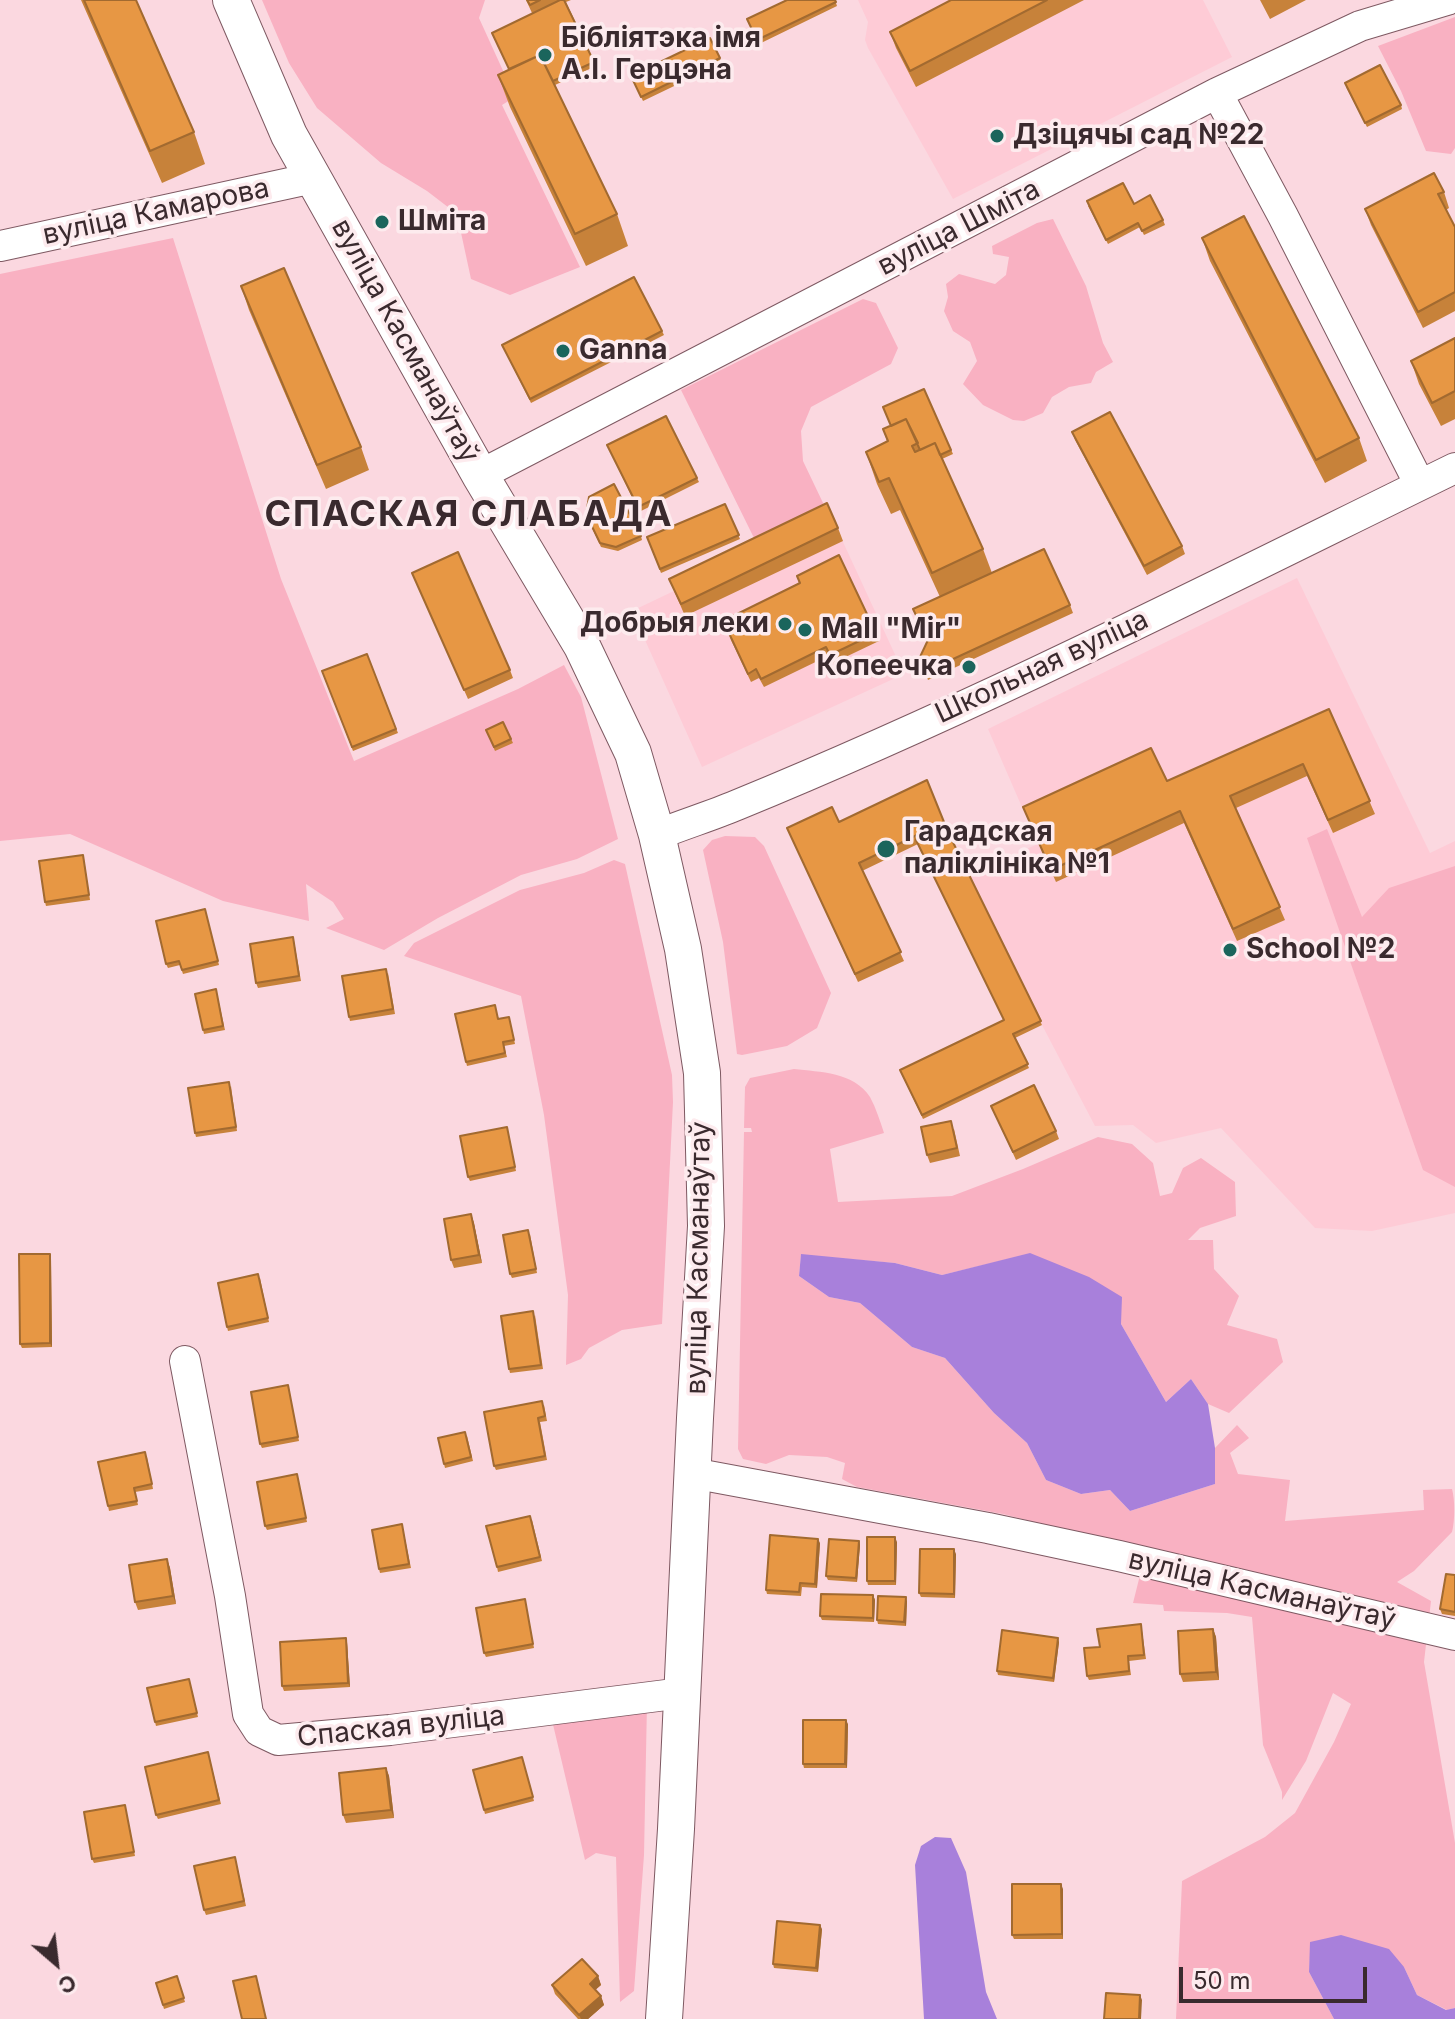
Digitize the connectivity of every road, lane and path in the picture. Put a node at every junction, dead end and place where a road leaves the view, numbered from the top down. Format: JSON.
{"nodes":[{"id":1,"x":231,"y":0,"type":"edge"},
{"id":2,"x":1447,"y":0,"type":"edge"},
{"id":3,"x":1217,"y":93,"type":"junction"},
{"id":4,"x":313,"y":178,"type":"junction"},
{"id":5,"x":0,"y":246,"type":"edge"},
{"id":6,"x":1455,"y":468,"type":"edge"},
{"id":7,"x":480,"y":475,"type":"junction"},
{"id":8,"x":1420,"y":485,"type":"junction"},
{"id":9,"x":657,"y":835,"type":"junction"},
{"id":10,"x":185,"y":1361,"type":"dead end"},
{"id":11,"x":692,"y":1473,"type":"junction"},
{"id":12,"x":1455,"y":1635,"type":"edge"},
{"id":13,"x":682,"y":1693,"type":"junction"},
{"id":14,"x":659,"y":2017,"type":"edge"}],
"edges":[{"from":1,"to":4,"type":"main road","name":"вуліца Касманаўтаў"},
{"from":2,"to":3,"type":"street","name":"вуліца Шміта"},
{"from":3,"to":7,"type":"street","name":"вуліца Шміта"},
{"from":3,"to":8,"type":"street"},
{"from":4,"to":5,"type":"street","name":"вуліца Камарова"},
{"from":4,"to":7,"type":"main road","name":"вуліца Касманаўтаў"},
{"from":6,"to":8,"type":"street","name":"Школьная вуліца"},
{"from":7,"to":9,"type":"main road","name":"вуліца Касманаўтаў"},
{"from":8,"to":9,"type":"street","name":"Школьная вуліца"},
{"from":9,"to":11,"type":"main road","name":"вуліца Касманаўтаў"},
{"from":10,"to":13,"type":"street","name":"Спаская вуліца"},
{"from":11,"to":12,"type":"street","name":"вуліца Касманаўтаў"},
{"from":11,"to":13,"type":"main road","name":"вуліца Касманаўтаў"},
{"from":13,"to":14,"type":"main road","name":"вуліца Касманаўтаў"}]}
